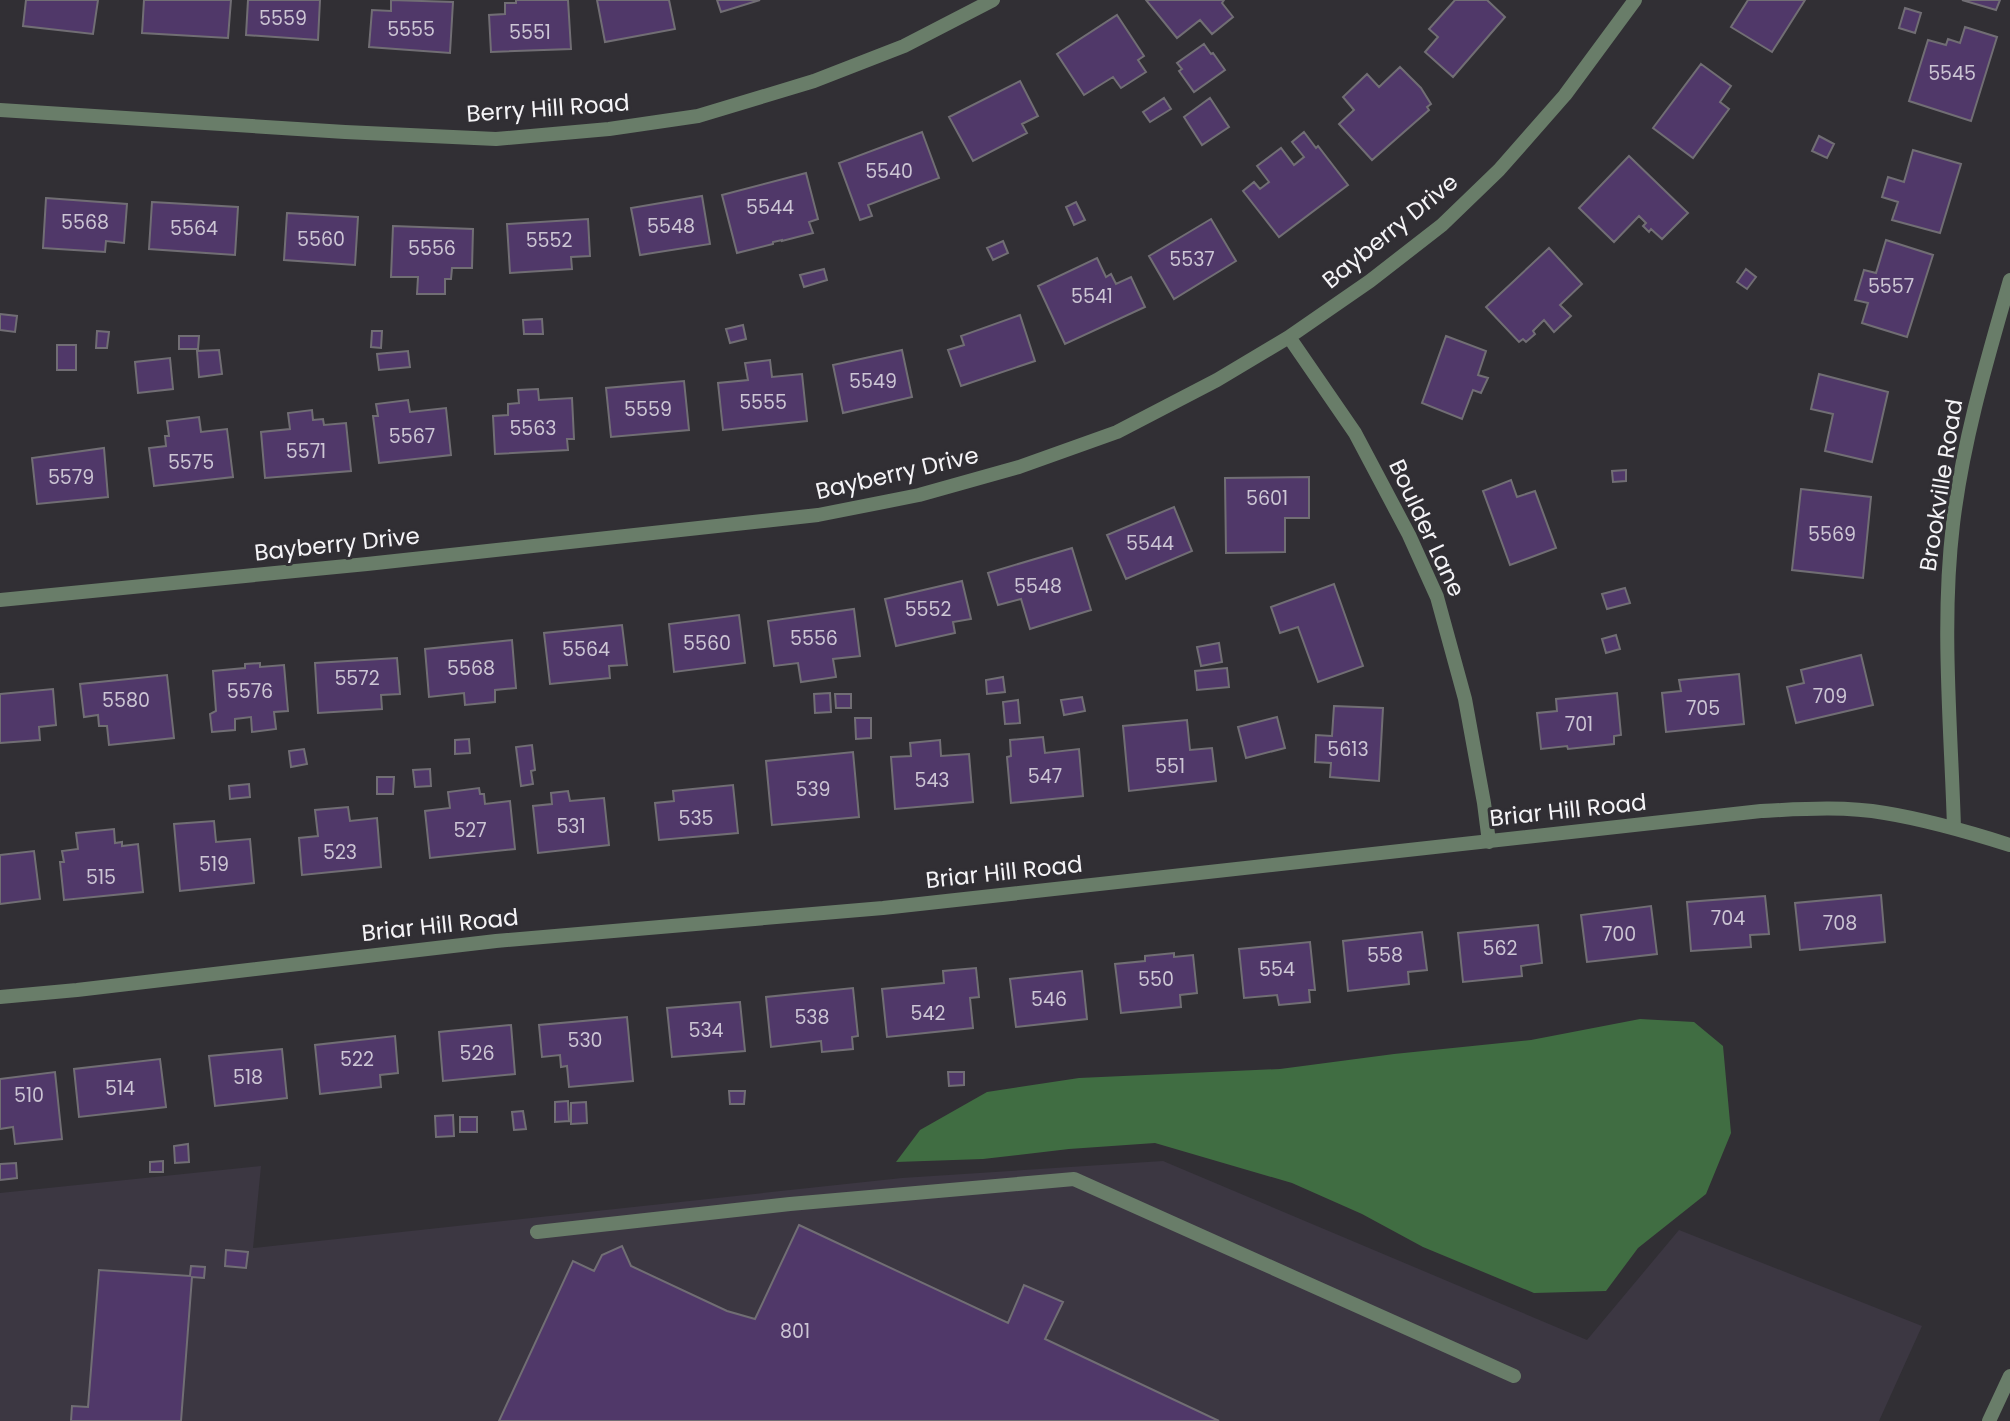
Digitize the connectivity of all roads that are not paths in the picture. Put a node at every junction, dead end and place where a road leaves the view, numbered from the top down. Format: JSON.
{"nodes":[{"id":1,"x":993,"y":0,"type":"edge"},
{"id":2,"x":1635,"y":0,"type":"edge"},
{"id":3,"x":0,"y":110,"type":"edge"},
{"id":4,"x":2010,"y":280,"type":"edge"},
{"id":5,"x":1289,"y":337,"type":"junction"},
{"id":6,"x":0,"y":600,"type":"edge"},
{"id":7,"x":1954,"y":828,"type":"junction"},
{"id":8,"x":1489,"y":842,"type":"junction"},
{"id":9,"x":2010,"y":845,"type":"edge"},
{"id":10,"x":0,"y":997,"type":"edge"},
{"id":11,"x":537,"y":1232,"type":"dead end"},
{"id":12,"x":1514,"y":1376,"type":"dead end"},
{"id":13,"x":2010,"y":1376,"type":"edge"},
{"id":14,"x":1989,"y":1421,"type":"edge"}],
"edges":[{"from":1,"to":3,"type":"street","name":"Berry Hill Road"},
{"from":2,"to":5,"type":"street","name":"Bayberry Drive"},
{"from":4,"to":7,"type":"street","name":"Brookville Road"},
{"from":5,"to":6,"type":"street","name":"Bayberry Drive"},
{"from":5,"to":8,"type":"street","name":"Boulder Lane"},
{"from":7,"to":8,"type":"street","name":"Briar Hill Road"},
{"from":7,"to":9,"type":"street","name":"Briar Hill Road"},
{"from":8,"to":10,"type":"street","name":"Briar Hill Road"},
{"from":11,"to":12,"type":"street"},
{"from":13,"to":14,"type":"street"}]}
